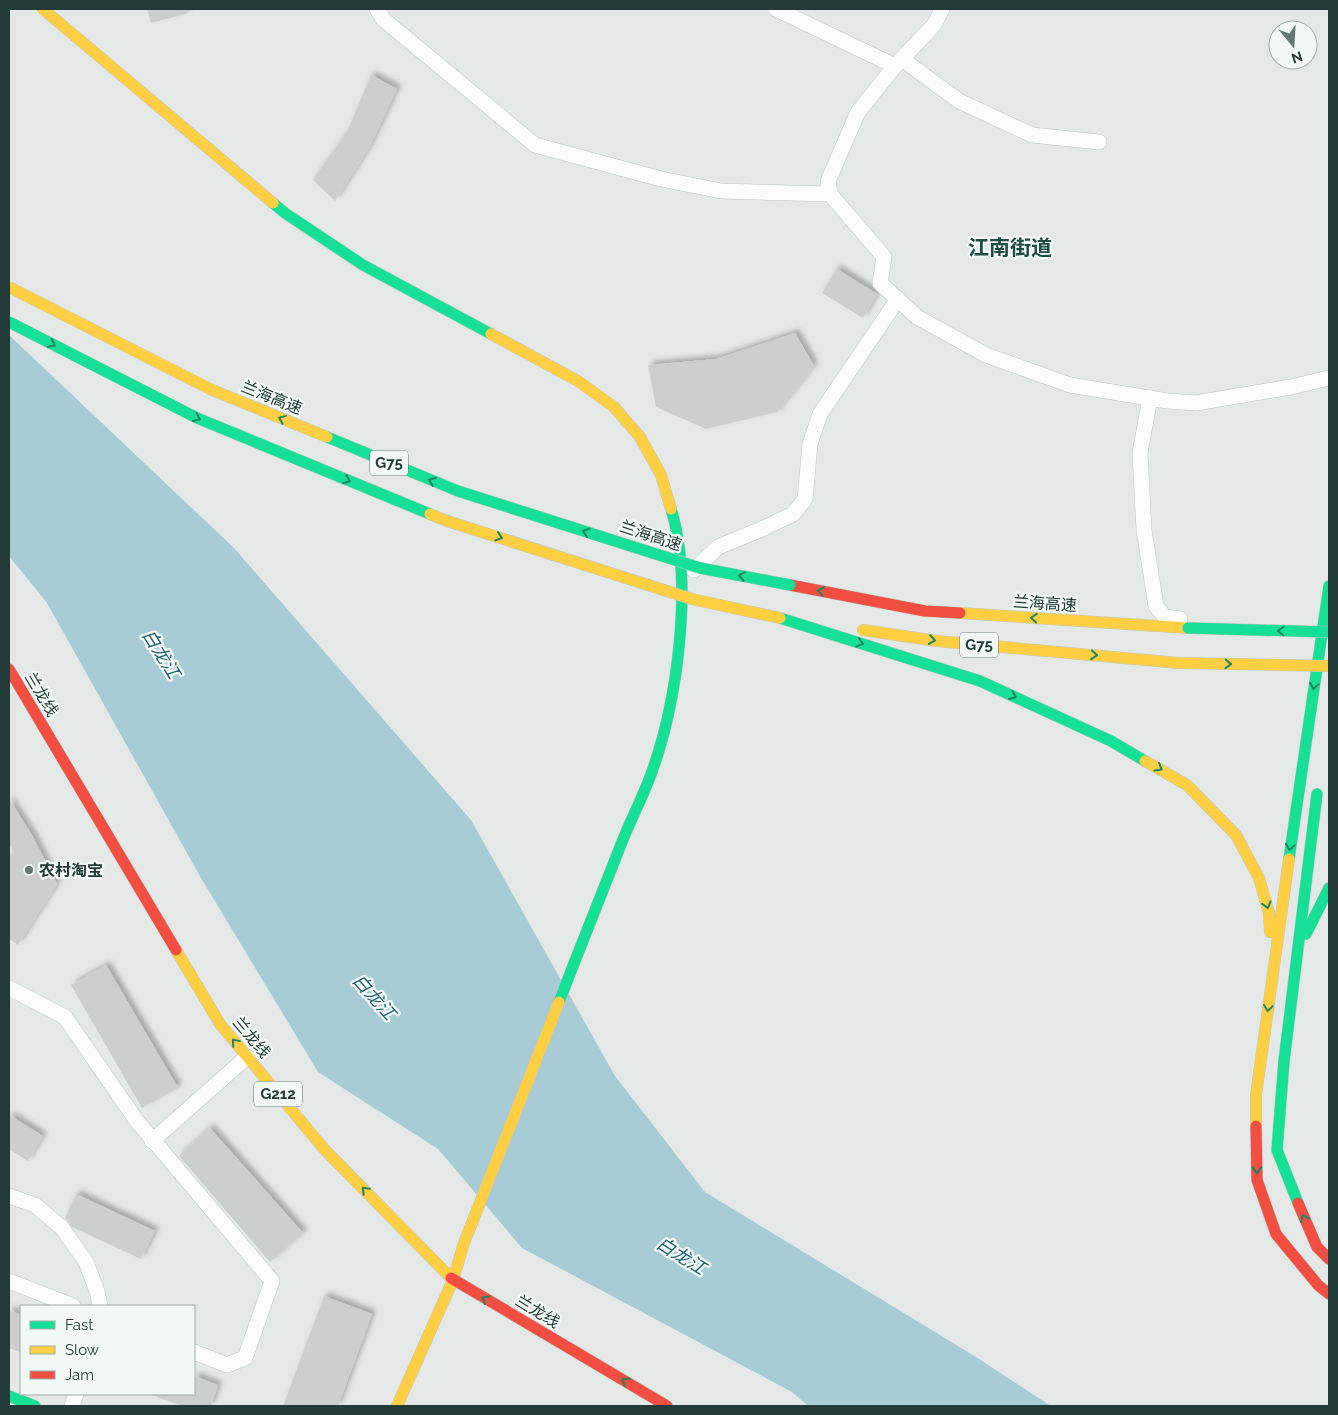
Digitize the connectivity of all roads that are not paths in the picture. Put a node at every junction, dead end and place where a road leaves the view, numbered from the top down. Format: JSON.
{"nodes":[{"id":1,"x":43,"y":9,"type":"edge"},
{"id":2,"x":377,"y":9,"type":"edge"},
{"id":3,"x":776,"y":9,"type":"edge"},
{"id":4,"x":942,"y":9,"type":"edge"},
{"id":5,"x":899,"y":62,"type":"junction"},
{"id":6,"x":1098,"y":142,"type":"dead end"},
{"id":7,"x":830,"y":194,"type":"junction"},
{"id":8,"x":9,"y":287,"type":"edge"},
{"id":9,"x":898,"y":299,"type":"junction"},
{"id":10,"x":9,"y":322,"type":"edge"},
{"id":11,"x":1329,"y":378,"type":"edge"},
{"id":12,"x":1150,"y":398,"type":"junction"},
{"id":13,"x":682,"y":578,"type":"junction"},
{"id":14,"x":1329,"y":586,"type":"edge"},
{"id":15,"x":780,"y":618,"type":"junction"},
{"id":16,"x":1223,"y":624,"type":"dead end"},
{"id":17,"x":1329,"y":632,"type":"edge"},
{"id":18,"x":1329,"y":666,"type":"edge"},
{"id":19,"x":9,"y":670,"type":"edge"},
{"id":20,"x":1318,"y":785,"type":"dead end"},
{"id":21,"x":1329,"y":888,"type":"edge"},
{"id":22,"x":1296,"y":953,"type":"junction"},
{"id":23,"x":1272,"y":984,"type":"junction"},
{"id":24,"x":9,"y":988,"type":"edge"},
{"id":25,"x":247,"y":1057,"type":"junction"},
{"id":26,"x":152,"y":1141,"type":"junction"},
{"id":27,"x":9,"y":1196,"type":"edge"},
{"id":28,"x":1329,"y":1259,"type":"edge"},
{"id":29,"x":453,"y":1280,"type":"junction"},
{"id":30,"x":9,"y":1281,"type":"edge"},
{"id":31,"x":1329,"y":1294,"type":"edge"},
{"id":32,"x":70,"y":1305,"type":"edge"},
{"id":33,"x":100,"y":1305,"type":"edge"},
{"id":34,"x":195,"y":1352,"type":"edge"},
{"id":35,"x":9,"y":1396,"type":"edge"},
{"id":36,"x":35,"y":1406,"type":"edge"},
{"id":37,"x":397,"y":1406,"type":"edge"},
{"id":38,"x":666,"y":1406,"type":"edge"}],
"edges":[{"from":1,"to":13,"type":"main road"},
{"from":2,"to":7,"type":"street"},
{"from":3,"to":5,"type":"street"},
{"from":4,"to":5,"type":"street"},
{"from":5,"to":6,"type":"street"},
{"from":5,"to":7,"type":"street"},
{"from":7,"to":9,"type":"street"},
{"from":17,"to":8,"type":"main road","name":"兰海高速","number":"G75","one_way":true,"bridge":true},
{"from":9,"to":12,"type":"street"},
{"from":9,"to":13,"type":"street"},
{"from":10,"to":15,"type":"main road","number":"G75","one_way":true,"bridge":true},
{"from":11,"to":12,"type":"street"},
{"from":12,"to":16,"type":"street"},
{"from":13,"to":29,"type":"main road"},
{"from":14,"to":23,"type":"main road","one_way":true},
{"from":15,"to":18,"type":"main road","number":"G75","one_way":true,"bridge":true},
{"from":15,"to":23,"type":"main road","one_way":true},
{"from":25,"to":19,"type":"main road","name":"兰龙线","number":"G212","one_way":true},
{"from":20,"to":22,"type":"main road"},
{"from":21,"to":22,"type":"main road"},
{"from":28,"to":22,"type":"main road","one_way":true},
{"from":23,"to":31,"type":"main road","one_way":true},
{"from":24,"to":26,"type":"street"},
{"from":25,"to":26,"type":"street"},
{"from":29,"to":25,"type":"main road","name":"兰龙线","number":"G212","one_way":true},
{"from":26,"to":34,"type":"street"},
{"from":27,"to":33,"type":"street"},
{"from":29,"to":37,"type":"main road"},
{"from":38,"to":29,"type":"main road","name":"兰龙线","number":"G212","one_way":true},
{"from":30,"to":32,"type":"street"},
{"from":35,"to":36,"type":"main road"}]}
